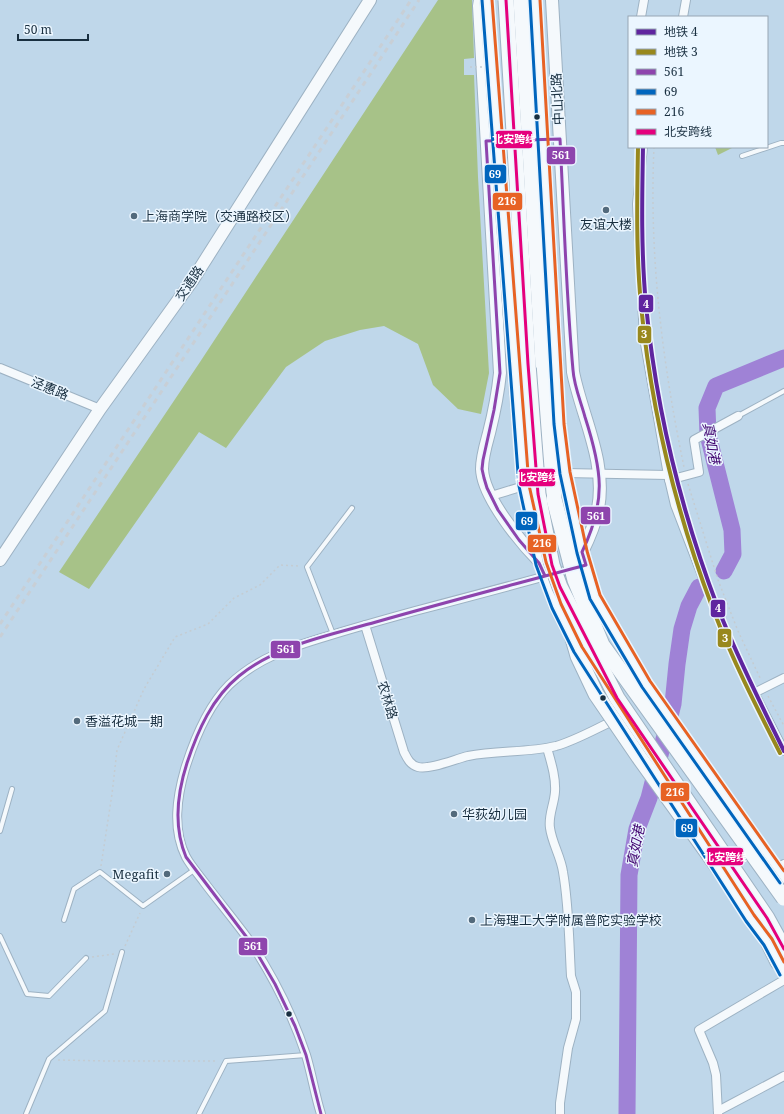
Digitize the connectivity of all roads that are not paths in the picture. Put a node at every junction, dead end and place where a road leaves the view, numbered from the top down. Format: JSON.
{"nodes":[{"id":1,"x":370,"y":0,"type":"edge"},
{"id":2,"x":480,"y":0,"type":"edge"},
{"id":3,"x":487,"y":0,"type":"edge"},
{"id":4,"x":506,"y":0,"type":"edge"},
{"id":5,"x":521,"y":0,"type":"edge"},
{"id":6,"x":535,"y":0,"type":"edge"},
{"id":7,"x":552,"y":0,"type":"edge"},
{"id":8,"x":644,"y":0,"type":"edge"},
{"id":9,"x":686,"y":0,"type":"edge"},
{"id":10,"x":641,"y":16,"type":"edge"},
{"id":11,"x":683,"y":16,"type":"edge"},
{"id":12,"x":484,"y":108,"type":"junction"},
{"id":13,"x":558,"y":108,"type":"junction"},
{"id":14,"x":559,"y":125,"type":"junction"},
{"id":15,"x":516,"y":126,"type":"dead end"},
{"id":16,"x":523,"y":126,"type":"dead end"},
{"id":17,"x":486,"y":127,"type":"junction"},
{"id":18,"x":560,"y":139,"type":"junction"},
{"id":19,"x":486,"y":141,"type":"junction"},
{"id":20,"x":784,"y":143,"type":"edge"},
{"id":21,"x":768,"y":147,"type":"edge"},
{"id":22,"x":643,"y":148,"type":"edge"},
{"id":23,"x":766,"y":148,"type":"edge"},
{"id":24,"x":560,"y":156,"type":"junction"},
{"id":25,"x":742,"y":156,"type":"dead end"},
{"id":26,"x":487,"y":161,"type":"junction"},
{"id":27,"x":0,"y":368,"type":"edge"},
{"id":28,"x":784,"y":391,"type":"edge"},
{"id":29,"x":100,"y":409,"type":"junction"},
{"id":30,"x":738,"y":416,"type":"joint"},
{"id":31,"x":565,"y":473,"type":"junction"},
{"id":32,"x":599,"y":473,"type":"junction"},
{"id":33,"x":669,"y":477,"type":"junction"},
{"id":34,"x":524,"y":486,"type":"junction"},
{"id":35,"x":491,"y":496,"type":"junction"},
{"id":36,"x":352,"y":508,"type":"dead end"},
{"id":37,"x":582,"y":552,"type":"junction"},
{"id":38,"x":0,"y":560,"type":"edge"},
{"id":39,"x":586,"y":565,"type":"junction"},
{"id":40,"x":546,"y":568,"type":"junction"},
{"id":41,"x":365,"y":624,"type":"junction"},
{"id":42,"x":333,"y":634,"type":"junction"},
{"id":43,"x":784,"y":678,"type":"edge"},
{"id":44,"x":754,"y":693,"type":"junction"},
{"id":45,"x":621,"y":718,"type":"junction"},
{"id":46,"x":547,"y":748,"type":"junction"},
{"id":47,"x":784,"y":751,"type":"edge"},
{"id":48,"x":12,"y":789,"type":"dead end"},
{"id":49,"x":0,"y":831,"type":"edge"},
{"id":50,"x":780,"y":866,"type":"edge"},
{"id":51,"x":194,"y":870,"type":"junction"},
{"id":52,"x":784,"y":880,"type":"edge"},
{"id":53,"x":784,"y":898,"type":"edge"},
{"id":54,"x":64,"y":920,"type":"dead end"},
{"id":55,"x":0,"y":936,"type":"edge"},
{"id":56,"x":122,"y":952,"type":"road end"},
{"id":57,"x":86,"y":958,"type":"road end"},
{"id":58,"x":782,"y":961,"type":"edge"},
{"id":59,"x":784,"y":980,"type":"edge"},
{"id":60,"x":306,"y":1055,"type":"junction"},
{"id":61,"x":784,"y":1076,"type":"edge"},
{"id":62,"x":718,"y":1112,"type":"edge"},
{"id":63,"x":26,"y":1114,"type":"edge"},
{"id":64,"x":199,"y":1114,"type":"edge"},
{"id":65,"x":320,"y":1114,"type":"edge"},
{"id":66,"x":560,"y":1114,"type":"edge"}],
"edges":[{"from":1,"to":29,"type":"main road","name":"交通路"},
{"from":2,"to":12,"type":"main road"},
{"from":3,"to":34,"type":"main road","bridge":true},
{"from":4,"to":40,"type":"highway","bridge":true},
{"from":5,"to":53,"type":"highway","bridge":true},
{"from":6,"to":31,"type":"main road","name":"中山北路","bridge":true},
{"from":7,"to":13,"type":"main road","name":"中山北路"},
{"from":8,"to":10,"type":"street"},
{"from":9,"to":11,"type":"street"},
{"from":12,"to":13,"type":"lane"},
{"from":12,"to":17,"type":"main road"},
{"from":13,"to":14,"type":"main road","name":"中山北路"},
{"from":14,"to":16,"type":"lane"},
{"from":14,"to":18,"type":"main road","name":"中山北路"},
{"from":15,"to":17,"type":"lane"},
{"from":17,"to":19,"type":"main road"},
{"from":18,"to":19,"type":"lane"},
{"from":18,"to":24,"type":"main road","name":"中山北路"},
{"from":19,"to":26,"type":"main road"},
{"from":20,"to":21,"type":"lane"},
{"from":22,"to":33,"type":"street"},
{"from":23,"to":25,"type":"lane"},
{"from":24,"to":26,"type":"lane"},
{"from":24,"to":32,"type":"main road","name":"中山北路"},
{"from":26,"to":35,"type":"main road"},
{"from":27,"to":29,"type":"street","name":"泾惠路"},
{"from":28,"to":30,"type":"lane"},
{"from":29,"to":38,"type":"main road","name":"交通路"},
{"from":30,"to":33,"type":"street"},
{"from":31,"to":32,"type":"street"},
{"from":31,"to":37,"type":"main road","name":"中山北路"},
{"from":32,"to":33,"type":"street"},
{"from":32,"to":37,"type":"main road","name":"中山北路"},
{"from":33,"to":44,"type":"street"},
{"from":34,"to":35,"type":"street"},
{"from":34,"to":40,"type":"main road"},
{"from":35,"to":40,"type":"main road"},
{"from":36,"to":42,"type":"lane"},
{"from":37,"to":39,"type":"main road","name":"中山北路"},
{"from":39,"to":40,"type":"street"},
{"from":39,"to":50,"type":"main road","name":"中山北路"},
{"from":40,"to":41,"type":"street"},
{"from":40,"to":45,"type":"main road"},
{"from":40,"to":58,"type":"highway","bridge":true},
{"from":40,"to":58,"type":"highway","bridge":true},
{"from":41,"to":42,"type":"street"},
{"from":41,"to":46,"type":"street","name":"农林路"},
{"from":42,"to":51,"type":"street"},
{"from":43,"to":44,"type":"street"},
{"from":44,"to":47,"type":"street"},
{"from":45,"to":46,"type":"street","name":"农林路"},
{"from":45,"to":58,"type":"main road"},
{"from":46,"to":66,"type":"street"},
{"from":48,"to":49,"type":"lane"},
{"from":50,"to":52,"type":"main road","name":"中山北路"},
{"from":51,"to":54,"type":"lane"},
{"from":51,"to":60,"type":"street"},
{"from":55,"to":57,"type":"lane"},
{"from":56,"to":63,"type":"lane"},
{"from":59,"to":62,"type":"street"},
{"from":60,"to":64,"type":"lane"},
{"from":60,"to":65,"type":"street"},
{"from":61,"to":62,"type":"street"}]}
